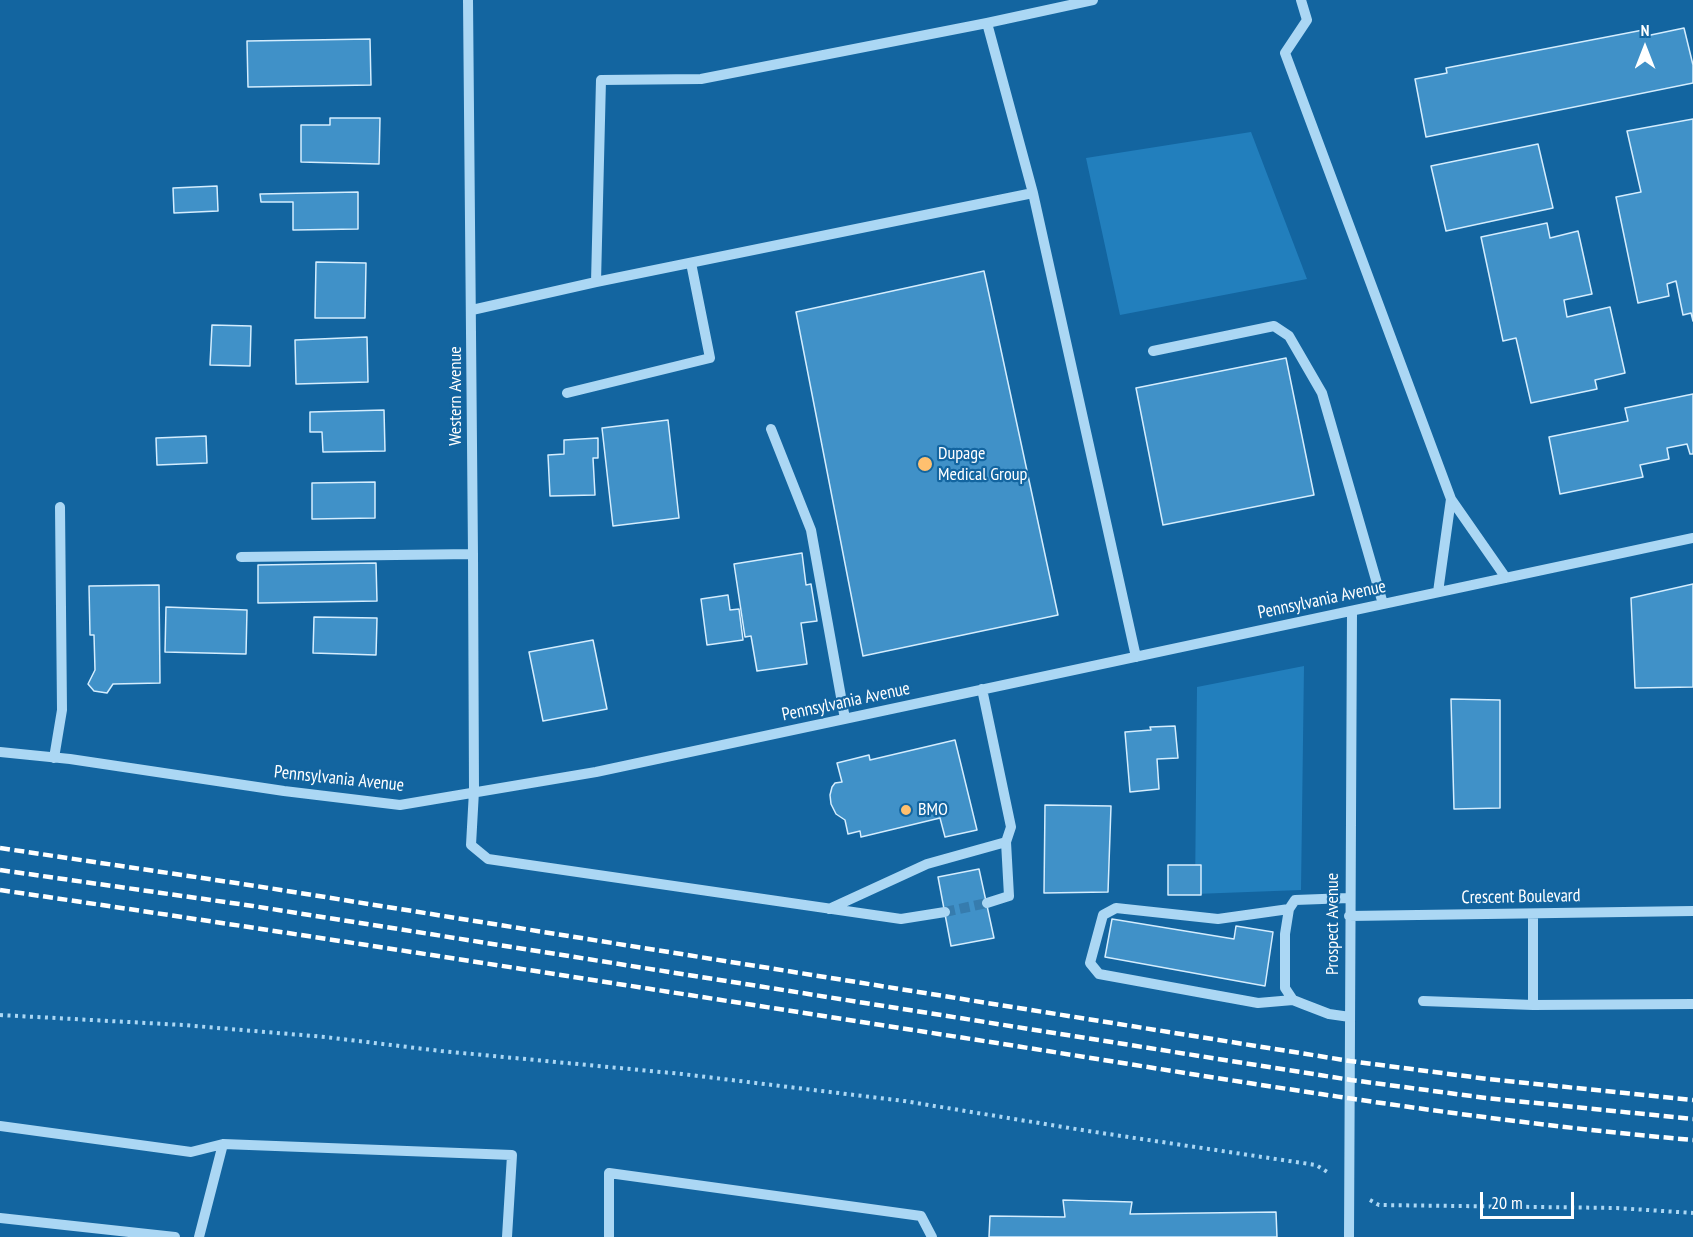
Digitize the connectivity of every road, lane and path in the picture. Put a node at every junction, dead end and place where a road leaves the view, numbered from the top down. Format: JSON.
{"nodes":[{"id":1,"x":468,"y":0,"type":"edge"},
{"id":2,"x":1093,"y":0,"type":"edge"},
{"id":3,"x":1301,"y":0,"type":"edge"},
{"id":4,"x":987,"y":23,"type":"junction"},
{"id":5,"x":1033,"y":193,"type":"junction"},
{"id":6,"x":691,"y":263,"type":"junction"},
{"id":7,"x":596,"y":282,"type":"junction"},
{"id":8,"x":472,"y":310,"type":"junction"},
{"id":9,"x":1154,"y":351,"type":"dead end"},
{"id":10,"x":567,"y":393,"type":"dead end"},
{"id":11,"x":771,"y":429,"type":"dead end"},
{"id":12,"x":1451,"y":499,"type":"junction"},
{"id":13,"x":60,"y":507,"type":"dead end"},
{"id":14,"x":1693,"y":538,"type":"edge"},
{"id":15,"x":473,"y":554,"type":"junction"},
{"id":16,"x":241,"y":557,"type":"dead end"},
{"id":17,"x":1506,"y":578,"type":"junction"},
{"id":18,"x":1438,"y":592,"type":"junction"},
{"id":19,"x":1383,"y":604,"type":"junction"},
{"id":20,"x":1352,"y":611,"type":"junction"},
{"id":21,"x":1136,"y":657,"type":"junction"},
{"id":22,"x":982,"y":689,"type":"junction"},
{"id":23,"x":845,"y":719,"type":"junction"},
{"id":24,"x":0,"y":752,"type":"edge"},
{"id":25,"x":54,"y":758,"type":"junction"},
{"id":26,"x":474,"y":791,"type":"junction"},
{"id":27,"x":1006,"y":843,"type":"junction"},
{"id":28,"x":1349,"y":898,"type":"junction"},
{"id":29,"x":987,"y":903,"type":"tunnel mouth"},
{"id":30,"x":829,"y":909,"type":"junction"},
{"id":31,"x":1288,"y":909,"type":"junction"},
{"id":32,"x":1693,"y":911,"type":"edge"},
{"id":33,"x":945,"y":912,"type":"tunnel mouth"},
{"id":34,"x":1533,"y":914,"type":"junction"},
{"id":35,"x":1349,"y":916,"type":"junction"},
{"id":36,"x":1293,"y":1000,"type":"junction"},
{"id":37,"x":1423,"y":1001,"type":"dead end"},
{"id":38,"x":1693,"y":1004,"type":"edge"},
{"id":39,"x":1533,"y":1005,"type":"junction"},
{"id":40,"x":0,"y":1015,"type":"edge"},
{"id":41,"x":1350,"y":1017,"type":"junction"},
{"id":42,"x":0,"y":1126,"type":"edge"},
{"id":43,"x":222,"y":1144,"type":"junction"},
{"id":44,"x":1316,"y":1165,"type":"dead end"},
{"id":45,"x":1379,"y":1206,"type":"dead end"},
{"id":46,"x":1693,"y":1213,"type":"edge"},
{"id":47,"x":0,"y":1218,"type":"edge"},
{"id":48,"x":175,"y":1237,"type":"edge"},
{"id":49,"x":199,"y":1237,"type":"edge"},
{"id":50,"x":507,"y":1237,"type":"edge"},
{"id":51,"x":609,"y":1237,"type":"edge"},
{"id":52,"x":932,"y":1237,"type":"edge"},
{"id":53,"x":1349,"y":1237,"type":"edge"}],
"edges":[{"from":1,"to":8,"type":"street","name":"Western Avenue"},
{"from":2,"to":4,"type":"street"},
{"from":3,"to":12,"type":"street"},
{"from":4,"to":5,"type":"street"},
{"from":4,"to":7,"type":"street"},
{"from":5,"to":6,"type":"street"},
{"from":5,"to":21,"type":"street"},
{"from":6,"to":7,"type":"street"},
{"from":6,"to":10,"type":"street"},
{"from":7,"to":8,"type":"street"},
{"from":8,"to":15,"type":"street","name":"Western Avenue"},
{"from":9,"to":19,"type":"street"},
{"from":11,"to":23,"type":"street"},
{"from":12,"to":17,"type":"street"},
{"from":12,"to":18,"type":"street"},
{"from":13,"to":25,"type":"street"},
{"from":14,"to":17,"type":"street","name":"Pennsylvania Avenue"},
{"from":15,"to":16,"type":"street"},
{"from":15,"to":26,"type":"street","name":"Western Avenue"},
{"from":17,"to":18,"type":"street","name":"Pennsylvania Avenue"},
{"from":18,"to":19,"type":"street","name":"Pennsylvania Avenue"},
{"from":19,"to":20,"type":"street","name":"Pennsylvania Avenue"},
{"from":20,"to":21,"type":"street","name":"Pennsylvania Avenue"},
{"from":20,"to":28,"type":"street","name":"Prospect Avenue"},
{"from":21,"to":22,"type":"street","name":"Pennsylvania Avenue"},
{"from":22,"to":23,"type":"street","name":"Pennsylvania Avenue"},
{"from":22,"to":27,"type":"street"},
{"from":23,"to":26,"type":"street","name":"Pennsylvania Avenue"},
{"from":24,"to":25,"type":"street","name":"Pennsylvania Avenue"},
{"from":25,"to":26,"type":"street","name":"Pennsylvania Avenue"},
{"from":26,"to":30,"type":"street","name":"Western Avenue"},
{"from":27,"to":29,"type":"street"},
{"from":27,"to":30,"type":"street"},
{"from":28,"to":31,"type":"street"},
{"from":28,"to":35,"type":"street","name":"Prospect Avenue"},
{"from":30,"to":33,"type":"street"},
{"from":31,"to":36,"type":"street"},
{"from":31,"to":36,"type":"street"},
{"from":32,"to":34,"type":"street","name":"Crescent Boulevard"},
{"from":34,"to":35,"type":"street","name":"Crescent Boulevard"},
{"from":34,"to":39,"type":"street"},
{"from":35,"to":41,"type":"street","name":"Prospect Avenue"},
{"from":36,"to":41,"type":"street"},
{"from":37,"to":39,"type":"street"},
{"from":38,"to":39,"type":"street"},
{"from":40,"to":44,"type":"path"},
{"from":41,"to":53,"type":"street","name":"Prospect Avenue"},
{"from":42,"to":43,"type":"street"},
{"from":43,"to":49,"type":"street"},
{"from":43,"to":50,"type":"street"},
{"from":45,"to":46,"type":"path"},
{"from":47,"to":48,"type":"street"},
{"from":51,"to":52,"type":"street"}]}
